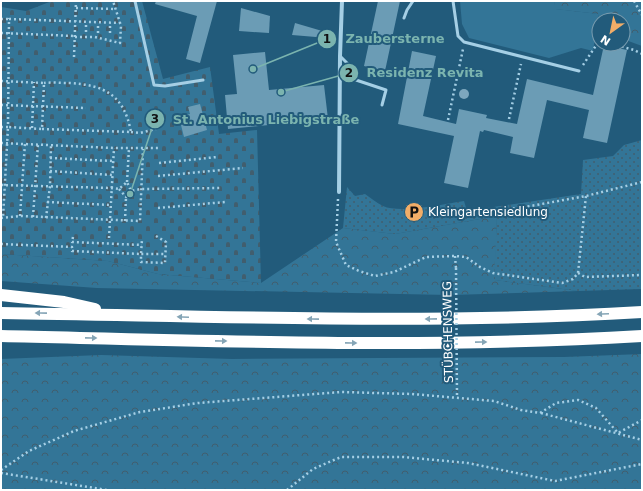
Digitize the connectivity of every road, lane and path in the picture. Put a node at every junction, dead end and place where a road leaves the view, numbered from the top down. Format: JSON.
{"nodes":[{"id":1,"x":76,"y":1,"type":"edge"},
{"id":2,"x":113,"y":1,"type":"edge"},
{"id":3,"x":135,"y":1,"type":"edge"},
{"id":4,"x":342,"y":1,"type":"edge"},
{"id":5,"x":413,"y":1,"type":"edge"},
{"id":6,"x":453,"y":1,"type":"edge"},
{"id":7,"x":634,"y":1,"type":"edge"},
{"id":8,"x":76,"y":8,"type":"junction"},
{"id":9,"x":116,"y":9,"type":"junction"},
{"id":10,"x":642,"y":15,"type":"edge"},
{"id":11,"x":404,"y":18,"type":"dead end"},
{"id":12,"x":1,"y":19,"type":"edge"},
{"id":13,"x":10,"y":19,"type":"junction"},
{"id":14,"x":75,"y":22,"type":"junction"},
{"id":15,"x":86,"y":22,"type":"junction"},
{"id":16,"x":98,"y":23,"type":"junction"},
{"id":17,"x":110,"y":23,"type":"junction"},
{"id":18,"x":120,"y":23,"type":"junction"},
{"id":19,"x":86,"y":32,"type":"dead end"},
{"id":20,"x":98,"y":33,"type":"dead end"},
{"id":21,"x":110,"y":33,"type":"dead end"},
{"id":22,"x":1,"y":34,"type":"edge"},
{"id":23,"x":10,"y":34,"type":"junction"},
{"id":24,"x":75,"y":37,"type":"junction"},
{"id":25,"x":464,"y":42,"type":"junction"},
{"id":26,"x":631,"y":49,"type":"edge"},
{"id":27,"x":592,"y":52,"type":"edge"},
{"id":28,"x":642,"y":54,"type":"edge"},
{"id":29,"x":340,"y":56,"type":"junction"},
{"id":30,"x":523,"y":56,"type":"junction"},
{"id":31,"x":74,"y":57,"type":"dead end"},
{"id":32,"x":579,"y":71,"type":"joint"},
{"id":33,"x":203,"y":80,"type":"dead end"},
{"id":34,"x":1,"y":81,"type":"edge"},
{"id":35,"x":9,"y":81,"type":"junction"},
{"id":36,"x":34,"y":82,"type":"junction"},
{"id":37,"x":44,"y":83,"type":"junction"},
{"id":38,"x":1,"y":105,"type":"edge"},
{"id":39,"x":8,"y":105,"type":"junction"},
{"id":40,"x":382,"y":105,"type":"dead end"},
{"id":41,"x":33,"y":106,"type":"junction"},
{"id":42,"x":43,"y":106,"type":"junction"},
{"id":43,"x":86,"y":108,"type":"dead end"},
{"id":44,"x":509,"y":119,"type":"dead end"},
{"id":45,"x":448,"y":120,"type":"dead end"},
{"id":46,"x":1,"y":127,"type":"edge"},
{"id":47,"x":8,"y":127,"type":"junction"},
{"id":48,"x":32,"y":128,"type":"junction"},
{"id":49,"x":42,"y":129,"type":"junction"},
{"id":50,"x":156,"y":129,"type":"dead end"},
{"id":51,"x":131,"y":132,"type":"junction"},
{"id":52,"x":1,"y":143,"type":"edge"},
{"id":53,"x":7,"y":143,"type":"junction"},
{"id":54,"x":25,"y":143,"type":"junction"},
{"id":55,"x":38,"y":144,"type":"junction"},
{"id":56,"x":52,"y":144,"type":"junction"},
{"id":57,"x":114,"y":148,"type":"junction"},
{"id":58,"x":129,"y":148,"type":"junction"},
{"id":59,"x":143,"y":148,"type":"junction"},
{"id":60,"x":158,"y":148,"type":"dead end"},
{"id":61,"x":217,"y":157,"type":"dead end"},
{"id":62,"x":50,"y":158,"type":"junction"},
{"id":63,"x":113,"y":161,"type":"junction"},
{"id":64,"x":159,"y":162,"type":"dead end"},
{"id":65,"x":243,"y":168,"type":"dead end"},
{"id":66,"x":50,"y":171,"type":"junction"},
{"id":67,"x":112,"y":175,"type":"junction"},
{"id":68,"x":158,"y":176,"type":"dead end"},
{"id":69,"x":127,"y":182,"type":"junction"},
{"id":70,"x":642,"y":182,"type":"edge"},
{"id":71,"x":1,"y":185,"type":"edge"},
{"id":72,"x":6,"y":185,"type":"junction"},
{"id":73,"x":22,"y":185,"type":"junction"},
{"id":74,"x":35,"y":185,"type":"junction"},
{"id":75,"x":50,"y":186,"type":"junction"},
{"id":76,"x":111,"y":188,"type":"junction"},
{"id":77,"x":221,"y":188,"type":"dead end"},
{"id":78,"x":119,"y":189,"type":"junction"},
{"id":79,"x":141,"y":189,"type":"junction"},
{"id":80,"x":131,"y":191,"type":"junction"},
{"id":81,"x":339,"y":192,"type":"joint"},
{"id":82,"x":586,"y":196,"type":"junction"},
{"id":83,"x":126,"y":197,"type":"junction"},
{"id":84,"x":48,"y":202,"type":"junction"},
{"id":85,"x":225,"y":202,"type":"dead end"},
{"id":86,"x":111,"y":205,"type":"junction"},
{"id":87,"x":158,"y":208,"type":"dead end"},
{"id":88,"x":468,"y":214,"type":"dead end"},
{"id":89,"x":20,"y":216,"type":"junction"},
{"id":90,"x":33,"y":217,"type":"junction"},
{"id":91,"x":2,"y":218,"type":"edge"},
{"id":92,"x":46,"y":218,"type":"junction"},
{"id":93,"x":110,"y":220,"type":"junction"},
{"id":94,"x":125,"y":221,"type":"junction"},
{"id":95,"x":156,"y":236,"type":"dead end"},
{"id":96,"x":73,"y":237,"type":"dead end"},
{"id":97,"x":109,"y":238,"type":"dead end"},
{"id":98,"x":142,"y":240,"type":"dead end"},
{"id":99,"x":72,"y":242,"type":"junction"},
{"id":100,"x":1,"y":244,"type":"edge"},
{"id":101,"x":142,"y":245,"type":"junction"},
{"id":102,"x":72,"y":247,"type":"junction"},
{"id":103,"x":141,"y":254,"type":"junction"},
{"id":104,"x":166,"y":254,"type":"junction"},
{"id":105,"x":455,"y":256,"type":"junction"},
{"id":106,"x":578,"y":273,"type":"junction"},
{"id":107,"x":642,"y":276,"type":"edge"},
{"id":108,"x":1,"y":295,"type":"edge"},
{"id":109,"x":642,"y":312,"type":"edge"},
{"id":110,"x":1,"y":313,"type":"edge"},
{"id":111,"x":122,"y":315,"type":"junction"},
{"id":112,"x":1,"y":336,"type":"edge"},
{"id":113,"x":642,"y":336,"type":"edge"},
{"id":114,"x":457,"y":396,"type":"junction"},
{"id":115,"x":540,"y":412,"type":"junction"},
{"id":116,"x":642,"y":420,"type":"edge"},
{"id":117,"x":618,"y":433,"type":"junction"},
{"id":118,"x":642,"y":440,"type":"edge"},
{"id":119,"x":642,"y":464,"type":"edge"},
{"id":120,"x":1,"y":470,"type":"edge"},
{"id":121,"x":1,"y":473,"type":"edge"},
{"id":122,"x":107,"y":490,"type":"edge"},
{"id":123,"x":287,"y":490,"type":"edge"}],
"edges":[{"from":1,"to":8,"type":"path"},
{"from":2,"to":9,"type":"path"},
{"from":3,"to":33,"type":"lane"},
{"from":4,"to":29,"type":"street"},
{"from":5,"to":11,"type":"lane"},
{"from":6,"to":25,"type":"lane"},
{"from":7,"to":10,"type":"path"},
{"from":8,"to":9,"type":"path"},
{"from":8,"to":14,"type":"path"},
{"from":9,"to":18,"type":"path"},
{"from":12,"to":13,"type":"path"},
{"from":13,"to":14,"type":"path"},
{"from":13,"to":23,"type":"path"},
{"from":14,"to":15,"type":"path"},
{"from":14,"to":24,"type":"path"},
{"from":15,"to":16,"type":"path"},
{"from":15,"to":19,"type":"path"},
{"from":16,"to":17,"type":"path"},
{"from":16,"to":20,"type":"path"},
{"from":17,"to":18,"type":"path"},
{"from":17,"to":21,"type":"path"},
{"from":18,"to":24,"type":"path"},
{"from":22,"to":23,"type":"path"},
{"from":23,"to":24,"type":"path"},
{"from":23,"to":35,"type":"path"},
{"from":24,"to":31,"type":"path"},
{"from":25,"to":30,"type":"lane"},
{"from":25,"to":45,"type":"path"},
{"from":26,"to":28,"type":"path"},
{"from":27,"to":32,"type":"path"},
{"from":29,"to":40,"type":"lane"},
{"from":29,"to":81,"type":"street"},
{"from":30,"to":32,"type":"lane"},
{"from":30,"to":44,"type":"path"},
{"from":34,"to":35,"type":"path"},
{"from":35,"to":36,"type":"path"},
{"from":35,"to":39,"type":"path"},
{"from":36,"to":37,"type":"path"},
{"from":36,"to":41,"type":"path"},
{"from":37,"to":42,"type":"path"},
{"from":37,"to":51,"type":"path"},
{"from":38,"to":39,"type":"path"},
{"from":39,"to":41,"type":"path"},
{"from":39,"to":47,"type":"path"},
{"from":41,"to":42,"type":"path"},
{"from":41,"to":48,"type":"path"},
{"from":42,"to":43,"type":"path"},
{"from":42,"to":49,"type":"path"},
{"from":46,"to":47,"type":"path"},
{"from":47,"to":48,"type":"path"},
{"from":47,"to":53,"type":"path"},
{"from":48,"to":49,"type":"path"},
{"from":49,"to":51,"type":"path"},
{"from":50,"to":51,"type":"path"},
{"from":52,"to":53,"type":"path"},
{"from":53,"to":54,"type":"path"},
{"from":53,"to":72,"type":"path"},
{"from":54,"to":55,"type":"path"},
{"from":54,"to":73,"type":"path"},
{"from":55,"to":56,"type":"path"},
{"from":55,"to":74,"type":"path"},
{"from":56,"to":57,"type":"path"},
{"from":56,"to":62,"type":"path"},
{"from":57,"to":58,"type":"path"},
{"from":57,"to":63,"type":"path"},
{"from":58,"to":59,"type":"path"},
{"from":58,"to":69,"type":"path"},
{"from":59,"to":60,"type":"path"},
{"from":59,"to":79,"type":"path"},
{"from":61,"to":64,"type":"path"},
{"from":62,"to":63,"type":"path"},
{"from":62,"to":66,"type":"path"},
{"from":63,"to":67,"type":"path"},
{"from":65,"to":68,"type":"path"},
{"from":66,"to":67,"type":"path"},
{"from":66,"to":75,"type":"path"},
{"from":67,"to":76,"type":"path"},
{"from":69,"to":78,"type":"path"},
{"from":69,"to":80,"type":"path"},
{"from":70,"to":82,"type":"path"},
{"from":71,"to":72,"type":"path"},
{"from":72,"to":73,"type":"path"},
{"from":72,"to":91,"type":"path"},
{"from":73,"to":74,"type":"path"},
{"from":73,"to":89,"type":"path"},
{"from":74,"to":75,"type":"path"},
{"from":74,"to":90,"type":"path"},
{"from":75,"to":76,"type":"path"},
{"from":75,"to":84,"type":"path"},
{"from":76,"to":78,"type":"path"},
{"from":76,"to":86,"type":"path"},
{"from":77,"to":79,"type":"path"},
{"from":78,"to":83,"type":"path"},
{"from":79,"to":80,"type":"path"},
{"from":79,"to":94,"type":"path"},
{"from":80,"to":83,"type":"path"},
{"from":81,"to":105,"type":"path"},
{"from":82,"to":88,"type":"path"},
{"from":82,"to":106,"type":"path"},
{"from":83,"to":94,"type":"path"},
{"from":84,"to":86,"type":"path"},
{"from":84,"to":92,"type":"path"},
{"from":85,"to":87,"type":"path"},
{"from":86,"to":93,"type":"path"},
{"from":89,"to":90,"type":"path"},
{"from":89,"to":91,"type":"path"},
{"from":90,"to":92,"type":"path"},
{"from":92,"to":93,"type":"path"},
{"from":93,"to":94,"type":"path"},
{"from":93,"to":97,"type":"path"},
{"from":95,"to":104,"type":"path"},
{"from":96,"to":99,"type":"path"},
{"from":98,"to":101,"type":"path"},
{"from":99,"to":101,"type":"path"},
{"from":99,"to":102,"type":"path"},
{"from":100,"to":102,"type":"path"},
{"from":101,"to":103,"type":"path"},
{"from":102,"to":103,"type":"path"},
{"from":103,"to":104,"type":"path"},
{"from":103,"to":104,"type":"path"},
{"from":105,"to":106,"type":"path"},
{"from":105,"to":114,"type":"path","name":"STÜBCHENSWEG","bridge":true},
{"from":106,"to":107,"type":"path"},
{"from":108,"to":111,"type":"highway"},
{"from":109,"to":111,"type":"highway","one_way":true},
{"from":111,"to":110,"type":"highway","one_way":true},
{"from":112,"to":113,"type":"highway","one_way":true},
{"from":114,"to":115,"type":"path"},
{"from":114,"to":120,"type":"path"},
{"from":115,"to":117,"type":"path"},
{"from":115,"to":117,"type":"path"},
{"from":116,"to":117,"type":"path"},
{"from":117,"to":118,"type":"path"},
{"from":119,"to":123,"type":"path"},
{"from":121,"to":122,"type":"path"}]}
